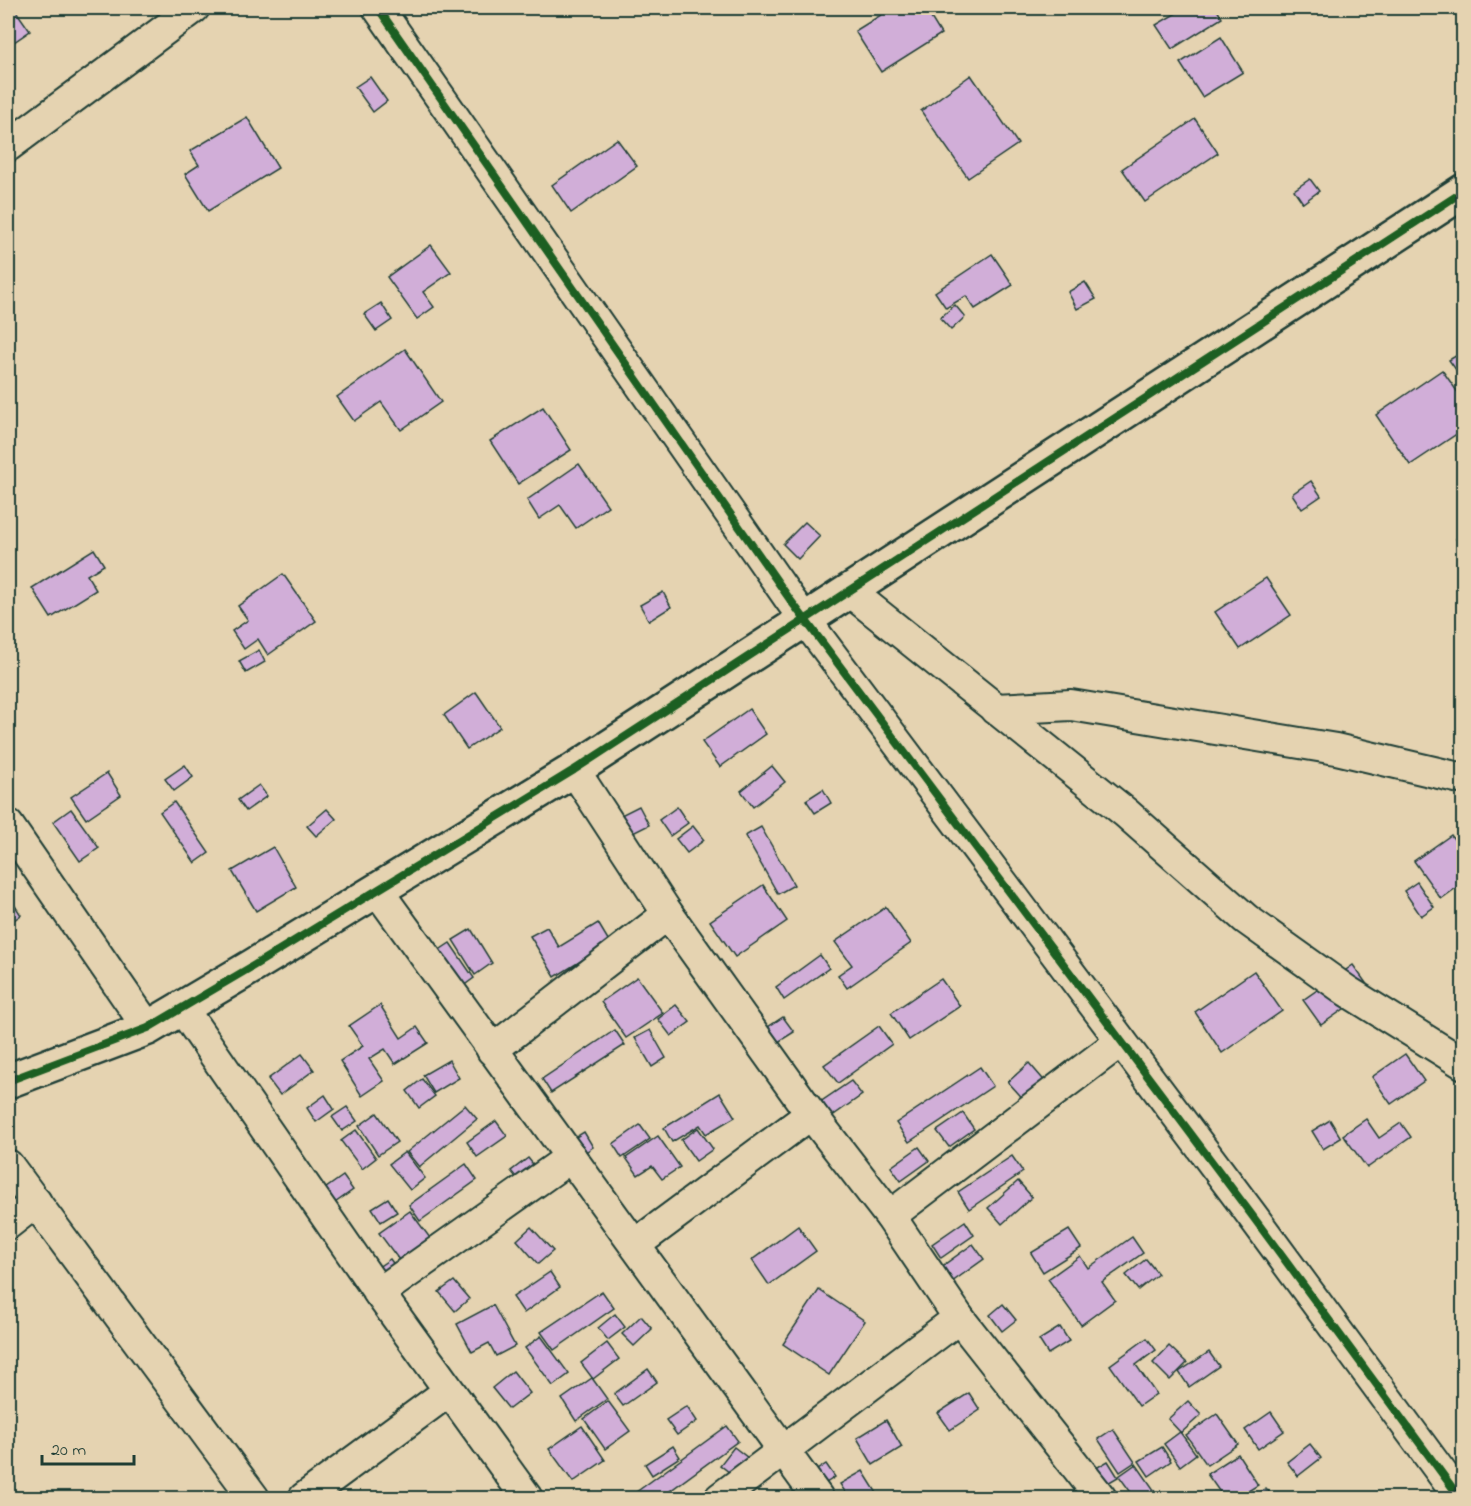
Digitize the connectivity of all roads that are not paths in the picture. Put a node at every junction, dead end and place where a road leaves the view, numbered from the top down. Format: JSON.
{"nodes":[{"id":1,"x":194,"y":8,"type":"edge"},
{"id":2,"x":378,"y":8,"type":"edge"},
{"id":3,"x":8,"y":146,"type":"edge"},
{"id":4,"x":1464,"y":191,"type":"edge"},
{"id":5,"x":849,"y":591,"type":"junction"},
{"id":6,"x":805,"y":620,"type":"junction"},
{"id":7,"x":995,"y":709,"type":"junction"},
{"id":8,"x":574,"y":770,"type":"junction"},
{"id":9,"x":1464,"y":779,"type":"edge"},
{"id":10,"x":8,"y":825,"type":"edge"},
{"id":11,"x":377,"y":890,"type":"junction"},
{"id":12,"x":668,"y":914,"type":"junction"},
{"id":13,"x":182,"y":1008,"type":"junction"},
{"id":14,"x":148,"y":1028,"type":"junction"},
{"id":15,"x":1121,"y":1041,"type":"junction"},
{"id":16,"x":492,"y":1050,"type":"junction"},
{"id":17,"x":1464,"y":1064,"type":"edge"},
{"id":18,"x":8,"y":1081,"type":"edge"},
{"id":19,"x":811,"y":1114,"type":"junction"},
{"id":20,"x":571,"y":1158,"type":"junction"},
{"id":21,"x":8,"y":1165,"type":"edge"},
{"id":22,"x":36,"y":1202,"type":"junction"},
{"id":23,"x":890,"y":1216,"type":"junction"},
{"id":24,"x":8,"y":1224,"type":"edge"},
{"id":25,"x":636,"y":1244,"type":"junction"},
{"id":26,"x":379,"y":1293,"type":"junction"},
{"id":27,"x":959,"y":1318,"type":"junction"},
{"id":28,"x":449,"y":1391,"type":"junction"},
{"id":29,"x":784,"y":1451,"type":"junction"},
{"id":30,"x":254,"y":1498,"type":"edge"},
{"id":31,"x":304,"y":1498,"type":"edge"},
{"id":32,"x":528,"y":1498,"type":"edge"},
{"id":33,"x":720,"y":1498,"type":"edge"},
{"id":34,"x":818,"y":1498,"type":"edge"},
{"id":35,"x":1101,"y":1498,"type":"edge"},
{"id":36,"x":1460,"y":1498,"type":"edge"}],
"edges":[{"from":1,"to":3,"type":"street"},
{"from":2,"to":6,"type":"street"},
{"from":4,"to":5,"type":"street"},
{"from":5,"to":6,"type":"street"},
{"from":5,"to":7,"type":"street"},
{"from":6,"to":8,"type":"street"},
{"from":6,"to":15,"type":"street"},
{"from":7,"to":9,"type":"street"},
{"from":7,"to":17,"type":"street"},
{"from":8,"to":11,"type":"street"},
{"from":8,"to":12,"type":"street"},
{"from":10,"to":14,"type":"street"},
{"from":11,"to":13,"type":"street"},
{"from":11,"to":16,"type":"street"},
{"from":12,"to":16,"type":"street"},
{"from":12,"to":19,"type":"street"},
{"from":13,"to":14,"type":"street"},
{"from":13,"to":26,"type":"street"},
{"from":14,"to":18,"type":"street"},
{"from":15,"to":23,"type":"street"},
{"from":15,"to":36,"type":"street"},
{"from":16,"to":20,"type":"street"},
{"from":19,"to":23,"type":"street"},
{"from":19,"to":25,"type":"street"},
{"from":20,"to":25,"type":"street"},
{"from":20,"to":26,"type":"street"},
{"from":21,"to":22,"type":"street"},
{"from":22,"to":24,"type":"street"},
{"from":22,"to":30,"type":"street"},
{"from":23,"to":27,"type":"street"},
{"from":25,"to":29,"type":"street"},
{"from":26,"to":28,"type":"street"},
{"from":27,"to":29,"type":"street"},
{"from":27,"to":35,"type":"street"},
{"from":28,"to":31,"type":"street"},
{"from":28,"to":32,"type":"street"},
{"from":29,"to":33,"type":"street"},
{"from":29,"to":34,"type":"street"}]}
